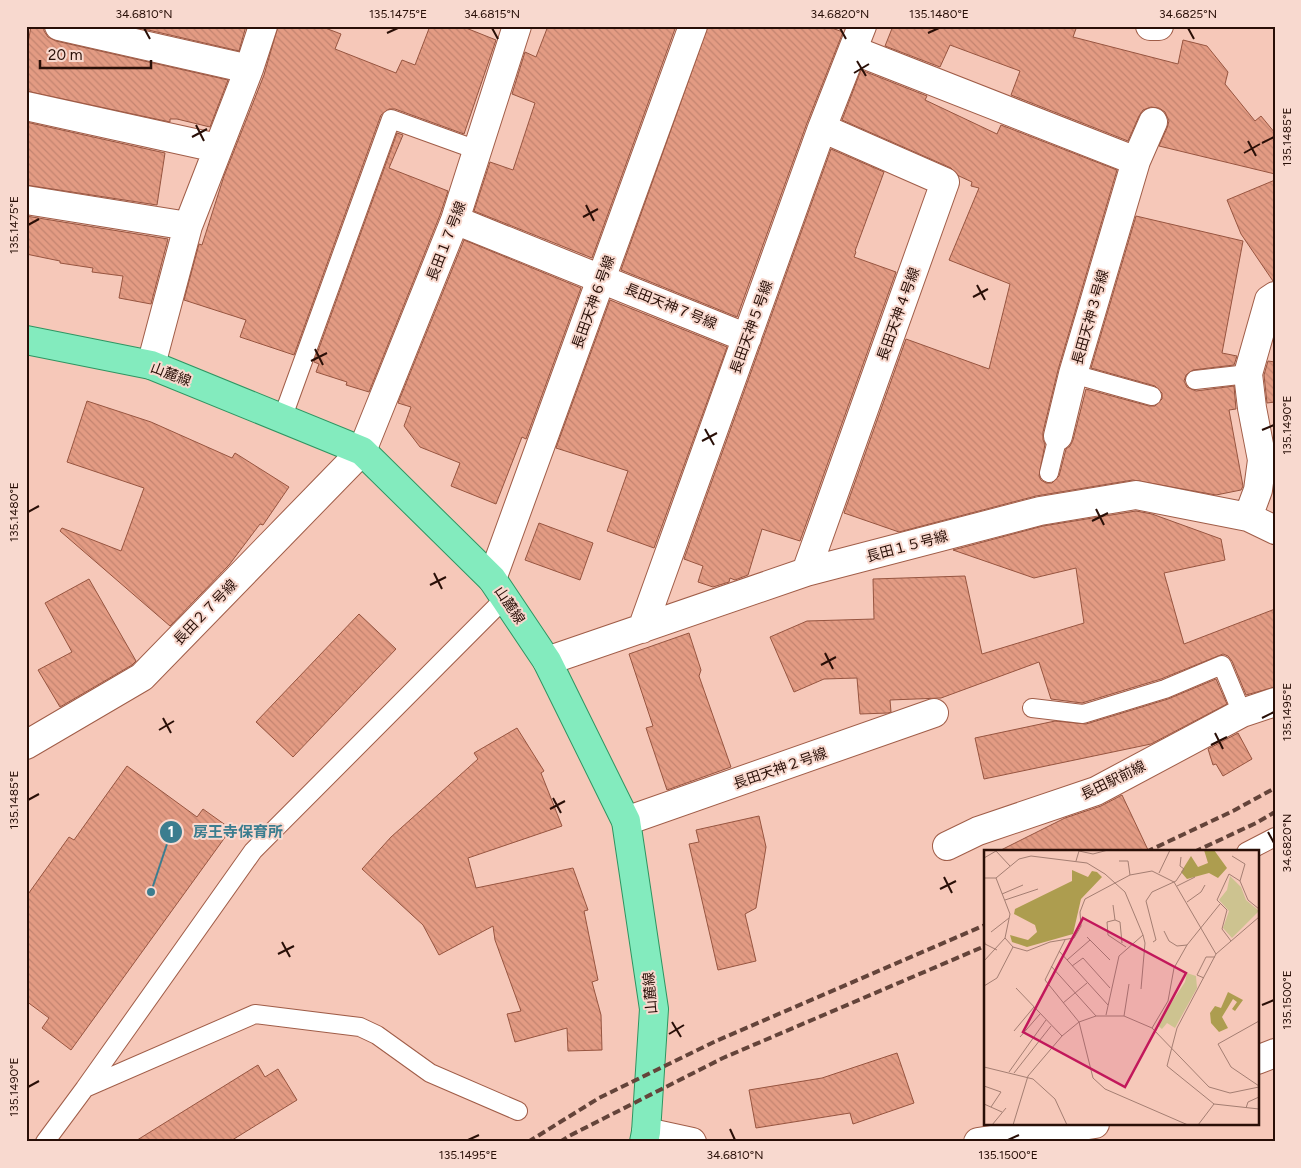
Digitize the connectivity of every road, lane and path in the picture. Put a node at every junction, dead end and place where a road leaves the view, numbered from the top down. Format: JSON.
{"nodes":[{"id":1,"x":59,"y":26,"type":"edge"},
{"id":2,"x":262,"y":26,"type":"edge"},
{"id":3,"x":517,"y":26,"type":"edge"},
{"id":4,"x":693,"y":26,"type":"edge"},
{"id":5,"x":1150,"y":26,"type":"edge"},
{"id":6,"x":1159,"y":26,"type":"edge"},
{"id":7,"x":857,"y":38,"type":"edge"},
{"id":8,"x":249,"y":69,"type":"junction"},
{"id":9,"x":26,"y":106,"type":"edge"},
{"id":10,"x":1153,"y":122,"type":"dead end"},
{"id":11,"x":822,"y":128,"type":"junction"},
{"id":12,"x":217,"y":148,"type":"junction"},
{"id":13,"x":477,"y":150,"type":"junction"},
{"id":14,"x":1136,"y":161,"type":"junction"},
{"id":15,"x":26,"y":200,"type":"edge"},
{"id":16,"x":455,"y":220,"type":"junction"},
{"id":17,"x":188,"y":226,"type":"junction"},
{"id":18,"x":601,"y":278,"type":"junction"},
{"id":19,"x":1275,"y":296,"type":"edge"},
{"id":20,"x":747,"y":338,"type":"junction"},
{"id":21,"x":26,"y":340,"type":"edge"},
{"id":22,"x":151,"y":365,"type":"junction"},
{"id":23,"x":1073,"y":374,"type":"junction"},
{"id":24,"x":1248,"y":374,"type":"junction"},
{"id":25,"x":1195,"y":380,"type":"dead end"},
{"id":26,"x":1152,"y":396,"type":"dead end"},
{"id":27,"x":282,"y":419,"type":"junction"},
{"id":28,"x":1058,"y":436,"type":"joint"},
{"id":29,"x":362,"y":450,"type":"junction"},
{"id":30,"x":1268,"y":457,"type":"edge"},
{"id":31,"x":1049,"y":473,"type":"dead end"},
{"id":32,"x":1248,"y":517,"type":"junction"},
{"id":33,"x":1275,"y":530,"type":"edge"},
{"id":34,"x":806,"y":572,"type":"junction"},
{"id":35,"x":498,"y":588,"type":"junction"},
{"id":36,"x":642,"y":629,"type":"junction"},
{"id":37,"x":547,"y":661,"type":"junction"},
{"id":38,"x":1275,"y":702,"type":"edge"},
{"id":39,"x":1032,"y":708,"type":"dead end"},
{"id":40,"x":1242,"y":712,"type":"junction"},
{"id":41,"x":934,"y":713,"type":"dead end"},
{"id":42,"x":26,"y":745,"type":"edge"},
{"id":43,"x":626,"y":822,"type":"junction"},
{"id":44,"x":1275,"y":837,"type":"edge"},
{"id":45,"x":947,"y":846,"type":"dead end"},
{"id":46,"x":1250,"y":850,"type":"edge"},
{"id":47,"x":1275,"y":1053,"type":"edge"},
{"id":48,"x":1258,"y":1060,"type":"edge"},
{"id":49,"x":86,"y":1088,"type":"junction"},
{"id":50,"x":518,"y":1111,"type":"dead end"},
{"id":51,"x":1082,"y":1126,"type":"edge"},
{"id":52,"x":645,"y":1137,"type":"edge"},
{"id":53,"x":45,"y":1142,"type":"edge"},
{"id":54,"x":692,"y":1142,"type":"edge"},
{"id":55,"x":978,"y":1142,"type":"edge"}],
"edges":[{"from":1,"to":8,"type":"street"},
{"from":2,"to":8,"type":"street"},
{"from":3,"to":13,"type":"street","name":"長田１７号線"},
{"from":4,"to":18,"type":"street","name":"長田天神６号線"},
{"from":5,"to":6,"type":"street"},
{"from":7,"to":11,"type":"street","name":"長田天神５号線"},
{"from":7,"to":14,"type":"street"},
{"from":8,"to":12,"type":"street"},
{"from":9,"to":12,"type":"street"},
{"from":10,"to":14,"type":"street","name":"長田天神３号線"},
{"from":11,"to":20,"type":"street","name":"長田天神５号線"},
{"from":11,"to":34,"type":"street","name":"長田天神４号線"},
{"from":12,"to":17,"type":"street"},
{"from":13,"to":16,"type":"street","name":"長田１７号線"},
{"from":13,"to":27,"type":"lane"},
{"from":14,"to":23,"type":"street","name":"長田天神３号線"},
{"from":15,"to":17,"type":"street"},
{"from":16,"to":18,"type":"street","name":"長田天神７号線"},
{"from":16,"to":29,"type":"street","name":"長田１７号線"},
{"from":17,"to":22,"type":"street"},
{"from":18,"to":20,"type":"street","name":"長田天神７号線"},
{"from":18,"to":35,"type":"street","name":"長田天神６号線"},
{"from":19,"to":24,"type":"street"},
{"from":20,"to":36,"type":"street","name":"長田天神５号線"},
{"from":21,"to":22,"type":"main road","name":"山麓線"},
{"from":22,"to":27,"type":"main road","name":"山麓線"},
{"from":23,"to":26,"type":"lane"},
{"from":23,"to":28,"type":"street","name":"長田天神３号線"},
{"from":24,"to":25,"type":"lane"},
{"from":24,"to":30,"type":"street"},
{"from":27,"to":29,"type":"main road","name":"山麓線"},
{"from":28,"to":31,"type":"lane","name":"長田天神３号線"},
{"from":29,"to":35,"type":"main road","name":"山麓線"},
{"from":29,"to":42,"type":"street","name":"長田２７号線"},
{"from":30,"to":32,"type":"street"},
{"from":32,"to":33,"type":"street","name":"長田１５号線"},
{"from":32,"to":34,"type":"street","name":"長田１５号線"},
{"from":34,"to":36,"type":"street","name":"長田１５号線"},
{"from":35,"to":37,"type":"main road","name":"山麓線"},
{"from":35,"to":49,"type":"lane"},
{"from":36,"to":37,"type":"street","name":"長田１５号線"},
{"from":37,"to":43,"type":"main road","name":"山麓線"},
{"from":38,"to":40,"type":"street","name":"長田駅前線"},
{"from":39,"to":40,"type":"lane"},
{"from":40,"to":45,"type":"street","name":"長田駅前線"},
{"from":41,"to":43,"type":"street","name":"長田天神２号線"},
{"from":43,"to":52,"type":"main road","name":"山麓線"},
{"from":44,"to":46,"type":"lane"},
{"from":47,"to":48,"type":"street"},
{"from":49,"to":50,"type":"lane"},
{"from":49,"to":53,"type":"lane"},
{"from":51,"to":55,"type":"street"},
{"from":52,"to":54,"type":"street"}]}
